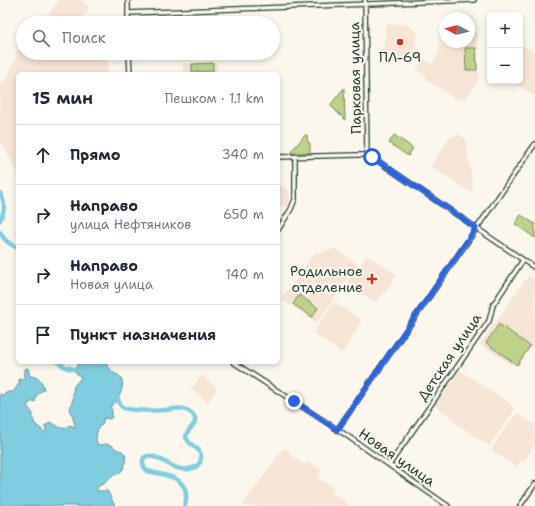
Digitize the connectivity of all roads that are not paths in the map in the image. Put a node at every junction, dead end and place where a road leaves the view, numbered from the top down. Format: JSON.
{"nodes":[{"id":1,"x":128,"y":0,"type":"edge"},
{"id":2,"x":474,"y":0,"type":"edge"},
{"id":3,"x":365,"y":2,"type":"edge"},
{"id":4,"x":128,"y":13,"type":"joint"},
{"id":5,"x":129,"y":60,"type":"edge"},
{"id":6,"x":130,"y":72,"type":"edge"},
{"id":7,"x":535,"y":144,"type":"edge"},
{"id":8,"x":368,"y":156,"type":"junction"},
{"id":9,"x":280,"y":157,"type":"edge"},
{"id":10,"x":295,"y":157,"type":"junction"},
{"id":11,"x":280,"y":227,"type":"edge"},
{"id":12,"x":476,"y":228,"type":"junction"},
{"id":13,"x":523,"y":260,"type":"junction"},
{"id":14,"x":535,"y":268,"type":"edge"},
{"id":15,"x":235,"y":364,"type":"edge"},
{"id":16,"x":337,"y":430,"type":"junction"},
{"id":17,"x":389,"y":465,"type":"junction"},
{"id":18,"x":535,"y":484,"type":"edge"},
{"id":19,"x":448,"y":506,"type":"edge"},
{"id":20,"x":520,"y":506,"type":"edge"}],
"edges":[{"from":1,"to":4,"type":"street"},
{"from":2,"to":3,"type":"street"},
{"from":3,"to":4,"type":"street"},
{"from":3,"to":8,"type":"street","name":"Парковая улица"},
{"from":5,"to":6,"type":"street"},
{"from":7,"to":12,"type":"street"},
{"from":8,"to":10,"type":"street"},
{"from":8,"to":12,"type":"street"},
{"from":9,"to":10,"type":"street"},
{"from":10,"to":11,"type":"street"},
{"from":12,"to":13,"type":"street"},
{"from":12,"to":16,"type":"street"},
{"from":13,"to":14,"type":"street"},
{"from":13,"to":17,"type":"street","name":"Детская улица"},
{"from":15,"to":16,"type":"street","name":"Новая улица"},
{"from":16,"to":17,"type":"street","name":"Новая улица"},
{"from":17,"to":19,"type":"street","name":"Новая улица"},
{"from":18,"to":20,"type":"street"}]}
